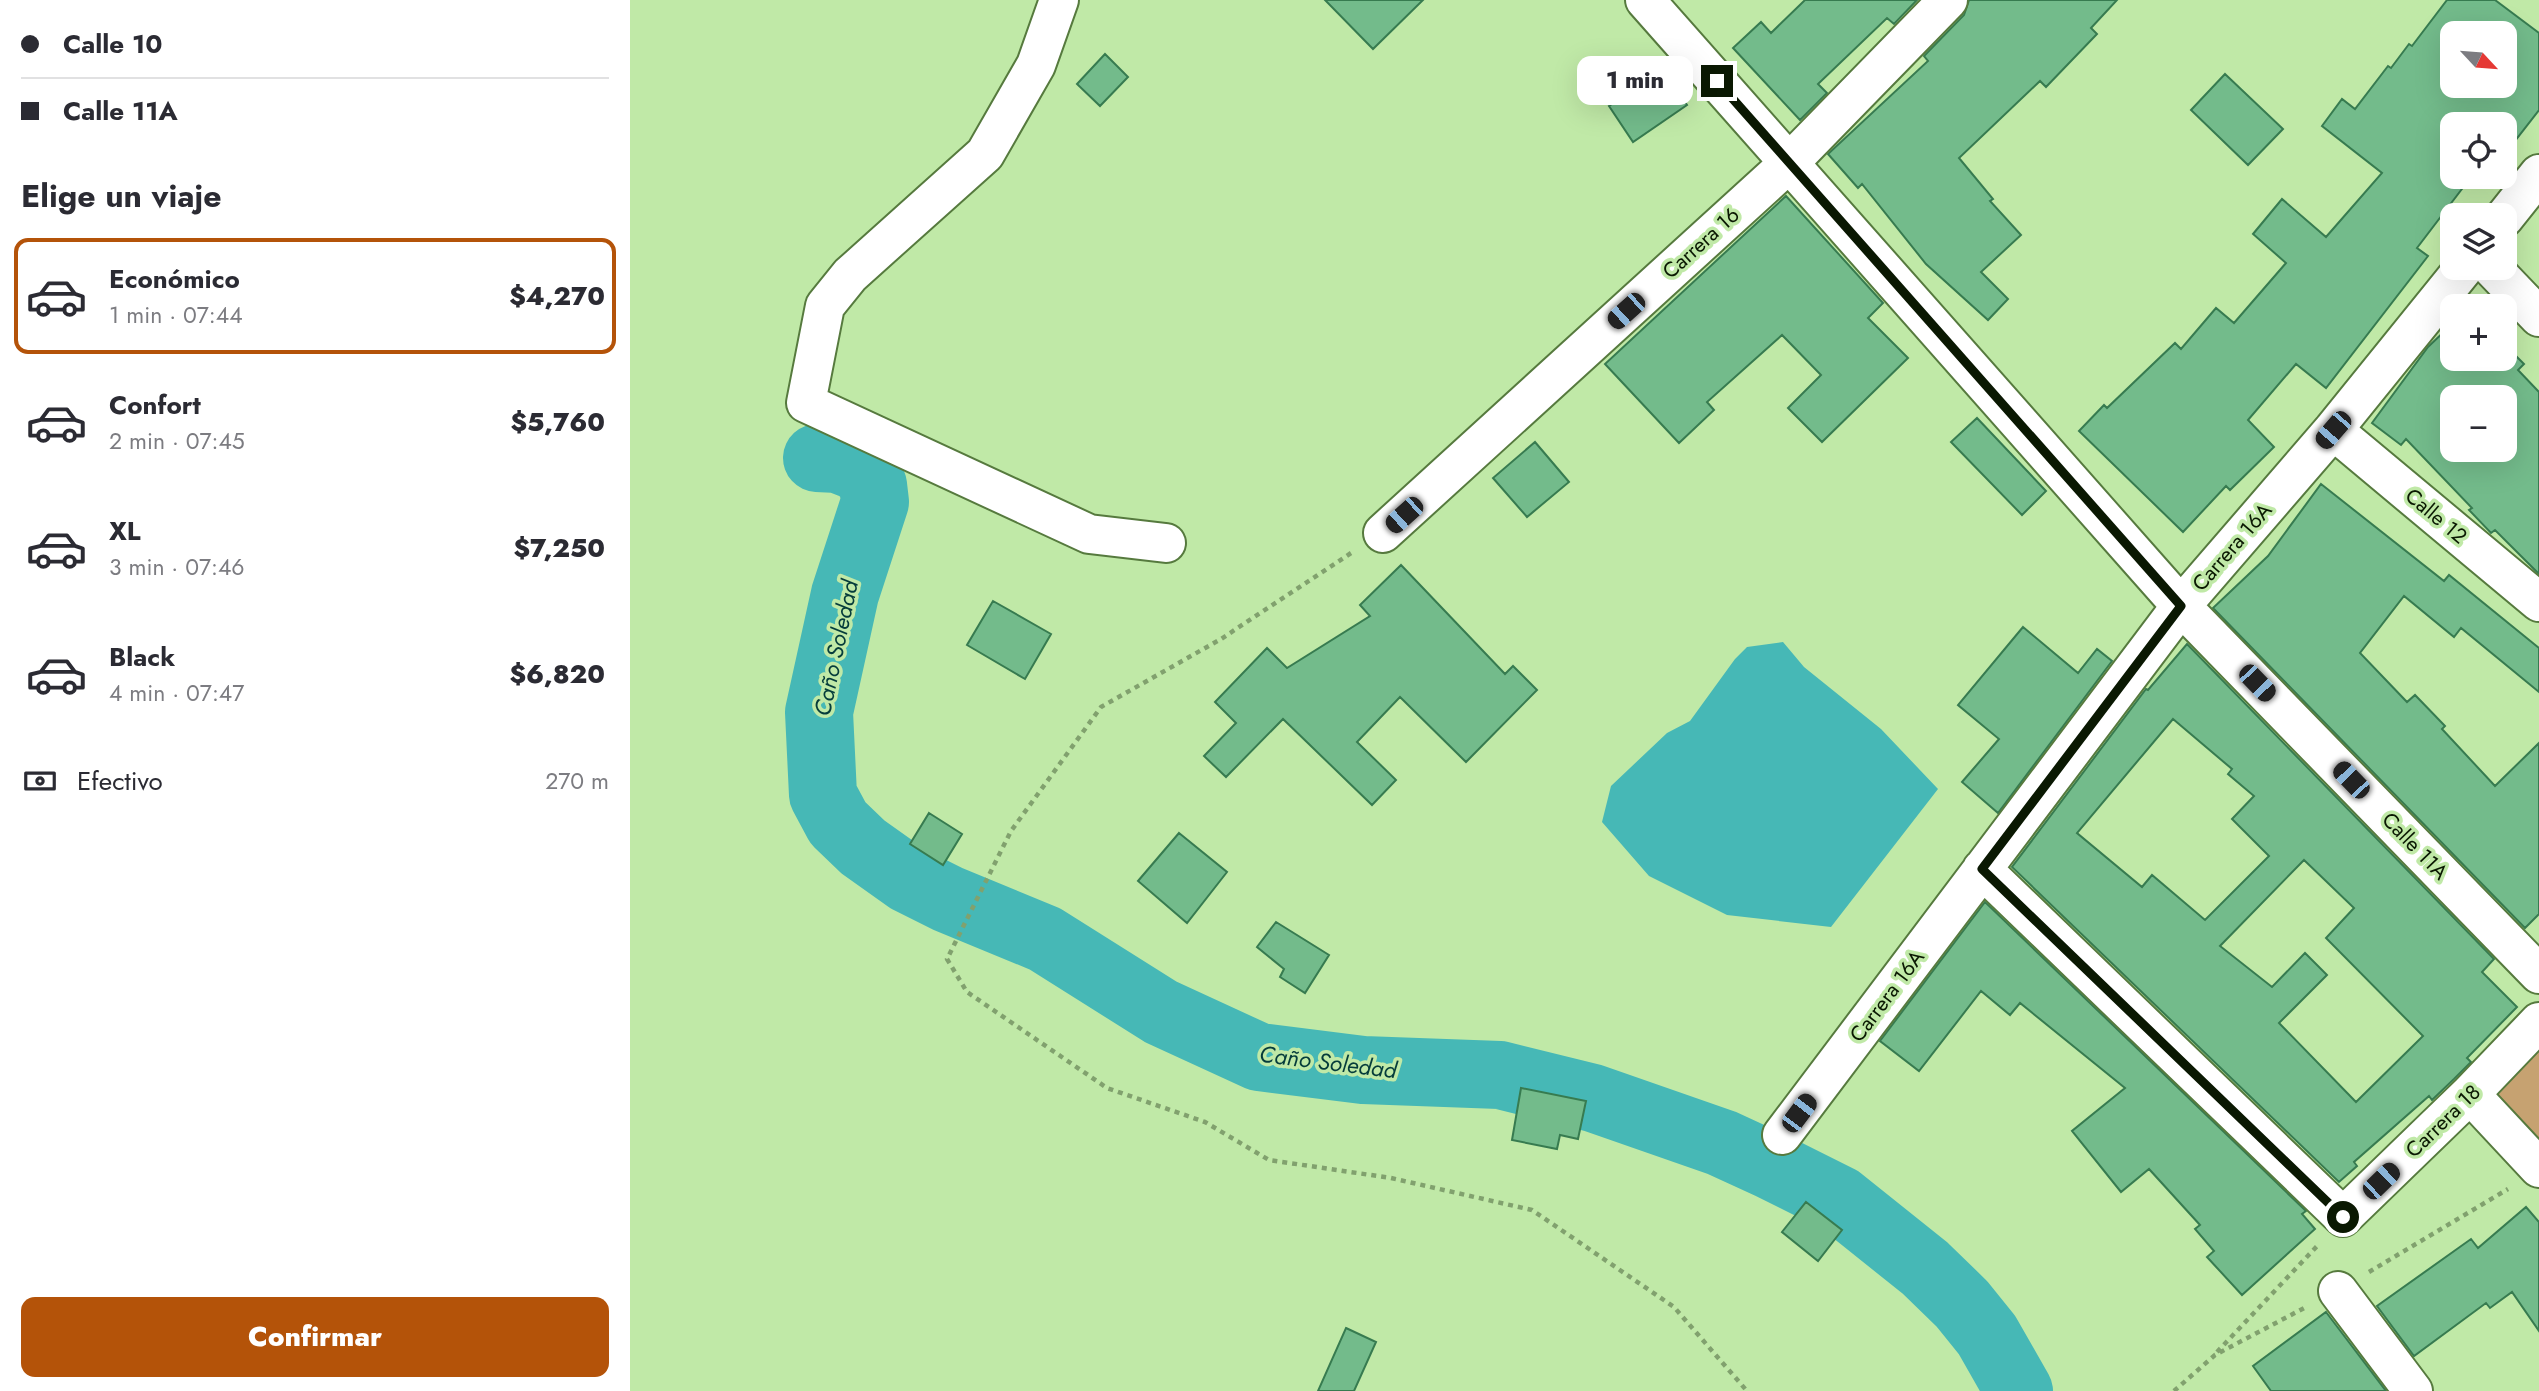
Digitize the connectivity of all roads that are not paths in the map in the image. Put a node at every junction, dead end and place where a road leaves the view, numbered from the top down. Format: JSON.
{"nodes":[{"id":1,"x":1059,"y":0,"type":"edge"},
{"id":2,"x":1645,"y":0,"type":"edge"},
{"id":3,"x":1948,"y":0,"type":"edge"},
{"id":4,"x":1788,"y":163,"type":"junction"},
{"id":5,"x":2539,"y":174,"type":"edge"},
{"id":6,"x":2516,"y":203,"type":"edge"},
{"id":7,"x":2454,"y":280,"type":"edge"},
{"id":8,"x":2504,"y":280,"type":"edge"},
{"id":9,"x":2539,"y":317,"type":"edge"},
{"id":10,"x":2333,"y":430,"type":"junction"},
{"id":11,"x":1383,"y":533,"type":"road end"},
{"id":12,"x":1166,"y":543,"type":"dead end"},
{"id":13,"x":2539,"y":602,"type":"edge"},
{"id":14,"x":2181,"y":606,"type":"junction"},
{"id":15,"x":1982,"y":869,"type":"junction"},
{"id":16,"x":2539,"y":974,"type":"edge"},
{"id":17,"x":2539,"y":1022,"type":"edge"},
{"id":18,"x":2470,"y":1094,"type":"junction"},
{"id":19,"x":1782,"y":1135,"type":"dead end"},
{"id":20,"x":2539,"y":1168,"type":"edge"},
{"id":21,"x":2338,"y":1291,"type":"dead end"},
{"id":22,"x":2413,"y":1391,"type":"edge"}],
"edges":[{"from":1,"to":12,"type":"street"},
{"from":2,"to":4,"type":"street","name":"Calle 11A"},
{"from":3,"to":4,"type":"street","name":"Carrera 16"},
{"from":4,"to":11,"type":"street","name":"Carrera 16"},
{"from":4,"to":14,"type":"street","name":"Calle 11A"},
{"from":5,"to":6,"type":"street"},
{"from":7,"to":10,"type":"street","name":"Carrera 16A"},
{"from":8,"to":9,"type":"street"},
{"from":10,"to":13,"type":"street","name":"Calle 12"},
{"from":10,"to":14,"type":"street","name":"Carrera 16A"},
{"from":14,"to":15,"type":"street","name":"Carrera 16A"},
{"from":14,"to":16,"type":"street","name":"Calle 11A"},
{"from":15,"to":18,"type":"street","name":"Carrera 18"},
{"from":15,"to":19,"type":"street","name":"Carrera 16A"},
{"from":17,"to":18,"type":"street","name":"Carrera 18"},
{"from":18,"to":20,"type":"street"},
{"from":21,"to":22,"type":"street"}]}
